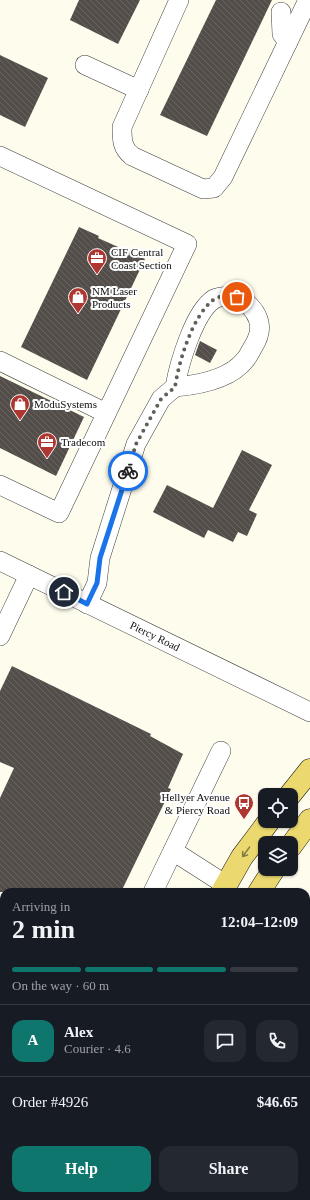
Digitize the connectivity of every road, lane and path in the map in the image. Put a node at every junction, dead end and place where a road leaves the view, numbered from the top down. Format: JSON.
{"nodes":[{"id":1,"x":179,"y":0,"type":"edge"},
{"id":2,"x":308,"y":0,"type":"edge"},
{"id":3,"x":280,"y":12,"type":"dead end"},
{"id":4,"x":288,"y":42,"type":"junction"},
{"id":5,"x":85,"y":65,"type":"dead end"},
{"id":6,"x":139,"y":90,"type":"junction"},
{"id":7,"x":0,"y":156,"type":"edge"},
{"id":8,"x":0,"y":361,"type":"edge"},
{"id":9,"x":175,"y":387,"type":"junction"},
{"id":10,"x":106,"y":413,"type":"junction"},
{"id":11,"x":1,"y":488,"type":"edge"},
{"id":12,"x":0,"y":561,"type":"edge"},
{"id":13,"x":29,"y":575,"type":"junction"},
{"id":14,"x":87,"y":604,"type":"junction"},
{"id":15,"x":0,"y":636,"type":"edge"},
{"id":16,"x":310,"y":712,"type":"edge"},
{"id":17,"x":221,"y":751,"type":"dead end"},
{"id":18,"x":310,"y":770,"type":"edge"},
{"id":19,"x":296,"y":788,"type":"edge"},
{"id":20,"x":310,"y":820,"type":"edge"},
{"id":21,"x":264,"y":828,"type":"edge"},
{"id":22,"x":298,"y":836,"type":"edge"},
{"id":23,"x":173,"y":851,"type":"junction"},
{"id":24,"x":269,"y":876,"type":"edge"},
{"id":25,"x":155,"y":888,"type":"edge"},
{"id":26,"x":223,"y":888,"type":"edge"},
{"id":27,"x":225,"y":888,"type":"edge"},
{"id":28,"x":262,"y":888,"type":"edge"}],
"edges":[{"from":1,"to":6,"type":"street"},
{"from":2,"to":4,"type":"street"},
{"from":3,"to":4,"type":"street"},
{"from":4,"to":6,"type":"street"},
{"from":5,"to":6,"type":"street"},
{"from":7,"to":10,"type":"street"},
{"from":8,"to":10,"type":"street"},
{"from":9,"to":9,"type":"street"},
{"from":9,"to":14,"type":"street"},
{"from":10,"to":11,"type":"street"},
{"from":12,"to":13,"type":"street","name":"Piercy Road"},
{"from":13,"to":14,"type":"street","name":"Piercy Road"},
{"from":13,"to":15,"type":"street"},
{"from":14,"to":16,"type":"street","name":"Piercy Road"},
{"from":17,"to":23,"type":"street"},
{"from":18,"to":19,"type":"main road"},
{"from":20,"to":22,"type":"main road"},
{"from":21,"to":27,"type":"main road","one_way":true},
{"from":23,"to":25,"type":"street"},
{"from":23,"to":26,"type":"street"},
{"from":24,"to":28,"type":"main road"}]}
